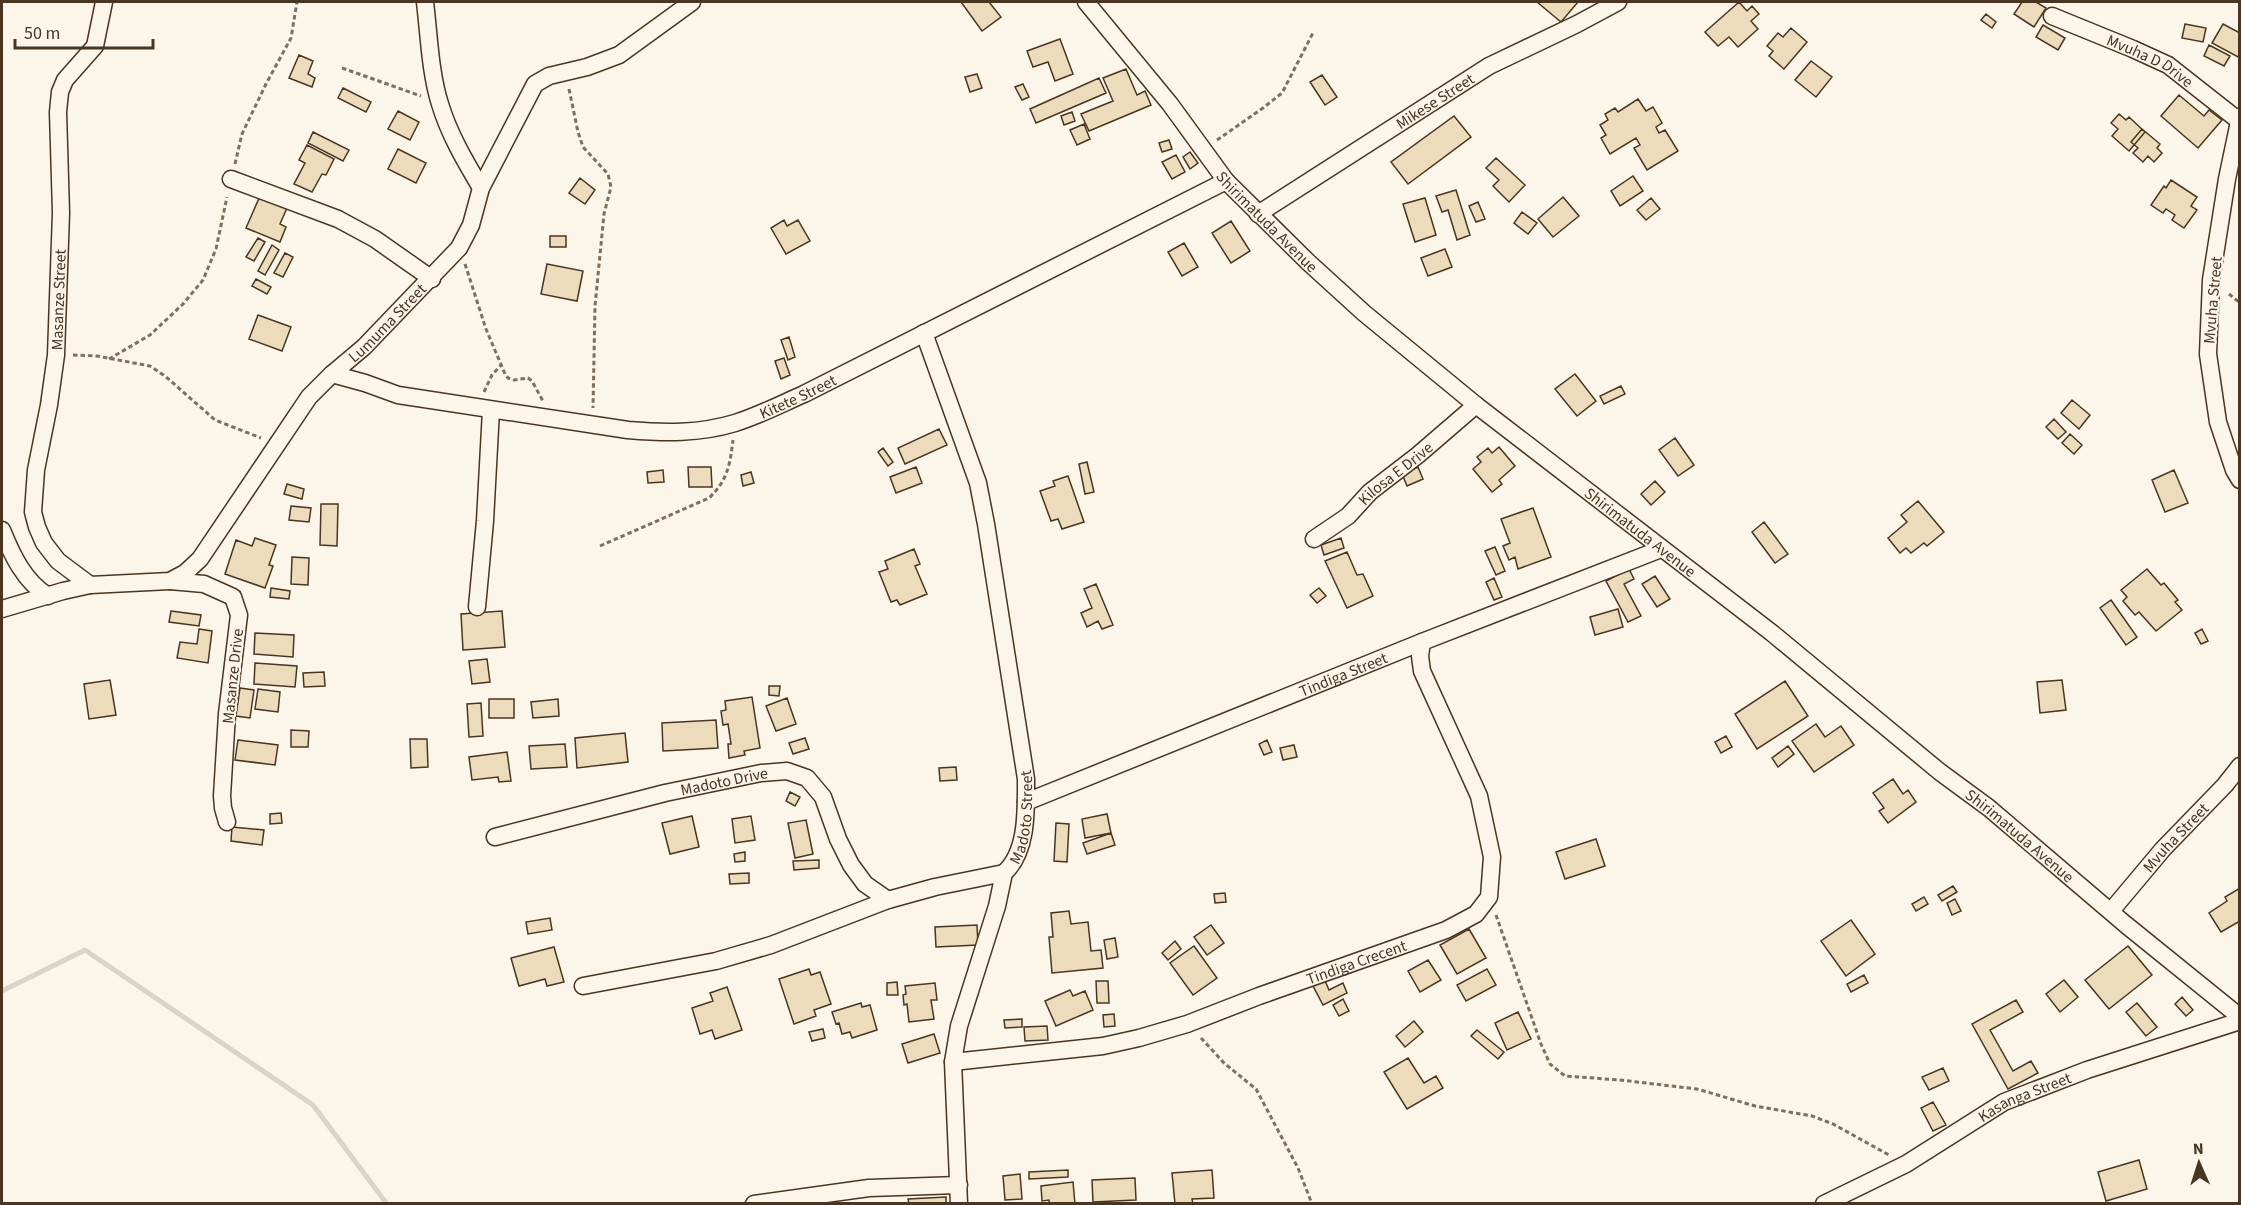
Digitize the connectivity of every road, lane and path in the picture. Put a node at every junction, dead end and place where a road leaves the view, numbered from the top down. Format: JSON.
{"nodes":[{"id":1,"x":104,"y":2,"type":"edge"},
{"id":2,"x":425,"y":2,"type":"edge"},
{"id":3,"x":692,"y":2,"type":"edge"},
{"id":4,"x":1086,"y":2,"type":"edge"},
{"id":5,"x":1618,"y":2,"type":"edge"},
{"id":6,"x":2052,"y":16,"type":"dead end"},
{"id":7,"x":1314,"y":32,"type":"dead end"},
{"id":8,"x":342,"y":68,"type":"dead end"},
{"id":9,"x":566,"y":72,"type":"junction"},
{"id":10,"x":440,"y":103,"type":"junction"},
{"id":11,"x":2239,"y":119,"type":"edge"},
{"id":12,"x":1203,"y":150,"type":"junction"},
{"id":13,"x":231,"y":179,"type":"dead end"},
{"id":14,"x":1226,"y":181,"type":"junction"},
{"id":15,"x":481,"y":188,"type":"junction"},
{"id":16,"x":1258,"y":214,"type":"junction"},
{"id":17,"x":459,"y":249,"type":"junction"},
{"id":18,"x":432,"y":279,"type":"junction"},
{"id":19,"x":924,"y":333,"type":"junction"},
{"id":20,"x":56,"y":355,"type":"junction"},
{"id":21,"x":501,"y":365,"type":"junction"},
{"id":22,"x":332,"y":374,"type":"junction"},
{"id":23,"x":1476,"y":405,"type":"junction"},
{"id":24,"x":484,"y":409,"type":"junction"},
{"id":25,"x":553,"y":419,"type":"junction"},
{"id":26,"x":736,"y":423,"type":"junction"},
{"id":27,"x":592,"y":425,"type":"junction"},
{"id":28,"x":276,"y":444,"type":"junction"},
{"id":29,"x":2240,"y":480,"type":"edge"},
{"id":30,"x":2,"y":530,"type":"edge"},
{"id":31,"x":1314,"y":539,"type":"dead end"},
{"id":32,"x":600,"y":546,"type":"dead end"},
{"id":33,"x":1661,"y":549,"type":"junction"},
{"id":34,"x":170,"y":581,"type":"junction"},
{"id":35,"x":90,"y":585,"type":"junction"},
{"id":36,"x":48,"y":596,"type":"junction"},
{"id":37,"x":477,"y":607,"type":"dead end"},
{"id":38,"x":2,"y":609,"type":"edge"},
{"id":39,"x":1422,"y":642,"type":"junction"},
{"id":40,"x":2240,"y":766,"type":"edge"},
{"id":41,"x":1026,"y":802,"type":"junction"},
{"id":42,"x":227,"y":822,"type":"dead end"},
{"id":43,"x":495,"y":837,"type":"dead end"},
{"id":44,"x":1004,"y":873,"type":"junction"},
{"id":45,"x":1489,"y":897,"type":"junction"},
{"id":46,"x":888,"y":900,"type":"junction"},
{"id":47,"x":2111,"y":912,"type":"junction"},
{"id":48,"x":583,"y":986,"type":"dead end"},
{"id":49,"x":2240,"y":1019,"type":"edge"},
{"id":50,"x":1187,"y":1024,"type":"junction"},
{"id":51,"x":953,"y":1062,"type":"junction"},
{"id":52,"x":1906,"y":1164,"type":"junction"},
{"id":53,"x":959,"y":1185,"type":"junction"},
{"id":54,"x":754,"y":1203,"type":"edge"},
{"id":55,"x":959,"y":1203,"type":"edge"},
{"id":56,"x":1312,"y":1203,"type":"edge"},
{"id":57,"x":1824,"y":1203,"type":"edge"}],
"edges":[{"from":1,"to":20,"type":"street","name":"Masanze Street"},
{"from":2,"to":10,"type":"street"},
{"from":3,"to":9,"type":"street","name":"Lumuma Street"},
{"from":4,"to":12,"type":"street","name":"Shirimatuda Avenue"},
{"from":5,"to":16,"type":"street","name":"Mikese Street"},
{"from":6,"to":11,"type":"street","name":"Mvuha D Drive"},
{"from":7,"to":12,"type":"path"},
{"from":8,"to":10,"type":"path"},
{"from":9,"to":15,"type":"street","name":"Lumuma Street"},
{"from":9,"to":27,"type":"path"},
{"from":10,"to":15,"type":"street"},
{"from":11,"to":29,"type":"street","name":"Mvuha Street"},
{"from":12,"to":14,"type":"street","name":"Shirimatuda Avenue"},
{"from":13,"to":18,"type":"street"},
{"from":14,"to":16,"type":"street","name":"Shirimatuda Avenue"},
{"from":14,"to":19,"type":"street","name":"Kitete Street"},
{"from":15,"to":17,"type":"street","name":"Lumuma Street"},
{"from":16,"to":23,"type":"street","name":"Shirimatuda Avenue"},
{"from":17,"to":18,"type":"street","name":"Lumuma Street"},
{"from":17,"to":21,"type":"path"},
{"from":18,"to":22,"type":"street","name":"Lumuma Street"},
{"from":19,"to":26,"type":"street","name":"Kitete Street"},
{"from":19,"to":41,"type":"street","name":"Madoto Street"},
{"from":20,"to":28,"type":"path"},
{"from":20,"to":35,"type":"street","name":"Masanze Street"},
{"from":21,"to":24,"type":"path"},
{"from":21,"to":25,"type":"path"},
{"from":22,"to":24,"type":"street","name":"Kitete Street"},
{"from":22,"to":28,"type":"street","name":"Lumuma Street"},
{"from":23,"to":31,"type":"street","name":"Kilosa E Drive"},
{"from":23,"to":33,"type":"street","name":"Shirimatuda Avenue"},
{"from":24,"to":25,"type":"street","name":"Kitete Street"},
{"from":24,"to":37,"type":"street"},
{"from":25,"to":27,"type":"street","name":"Kitete Street"},
{"from":26,"to":27,"type":"street","name":"Kitete Street"},
{"from":26,"to":32,"type":"path"},
{"from":28,"to":34,"type":"street","name":"Lumuma Street"},
{"from":30,"to":36,"type":"street"},
{"from":33,"to":39,"type":"street","name":"Tindiga Street"},
{"from":33,"to":47,"type":"street","name":"Shirimatuda Avenue"},
{"from":34,"to":35,"type":"street"},
{"from":34,"to":42,"type":"street","name":"Masanze Drive"},
{"from":35,"to":36,"type":"street"},
{"from":36,"to":38,"type":"street"},
{"from":39,"to":41,"type":"street","name":"Tindiga Street"},
{"from":39,"to":45,"type":"street"},
{"from":40,"to":47,"type":"street","name":"Mvuha Street"},
{"from":41,"to":44,"type":"street","name":"Madoto Street"},
{"from":43,"to":46,"type":"street","name":"Madoto Drive"},
{"from":44,"to":46,"type":"street","name":"Madoto Street"},
{"from":44,"to":51,"type":"street"},
{"from":45,"to":50,"type":"street","name":"Tindiga Crecent"},
{"from":45,"to":52,"type":"path"},
{"from":46,"to":48,"type":"street","name":"Madoto Street"},
{"from":47,"to":49,"type":"street","name":"Shirimatuda Avenue"},
{"from":49,"to":52,"type":"street","name":"Kasanga Street"},
{"from":50,"to":51,"type":"street","name":"Tindiga Crecent"},
{"from":50,"to":56,"type":"path"},
{"from":51,"to":53,"type":"street"},
{"from":52,"to":57,"type":"street","name":"Kasanga Street"},
{"from":53,"to":54,"type":"street"},
{"from":53,"to":55,"type":"street"}]}
